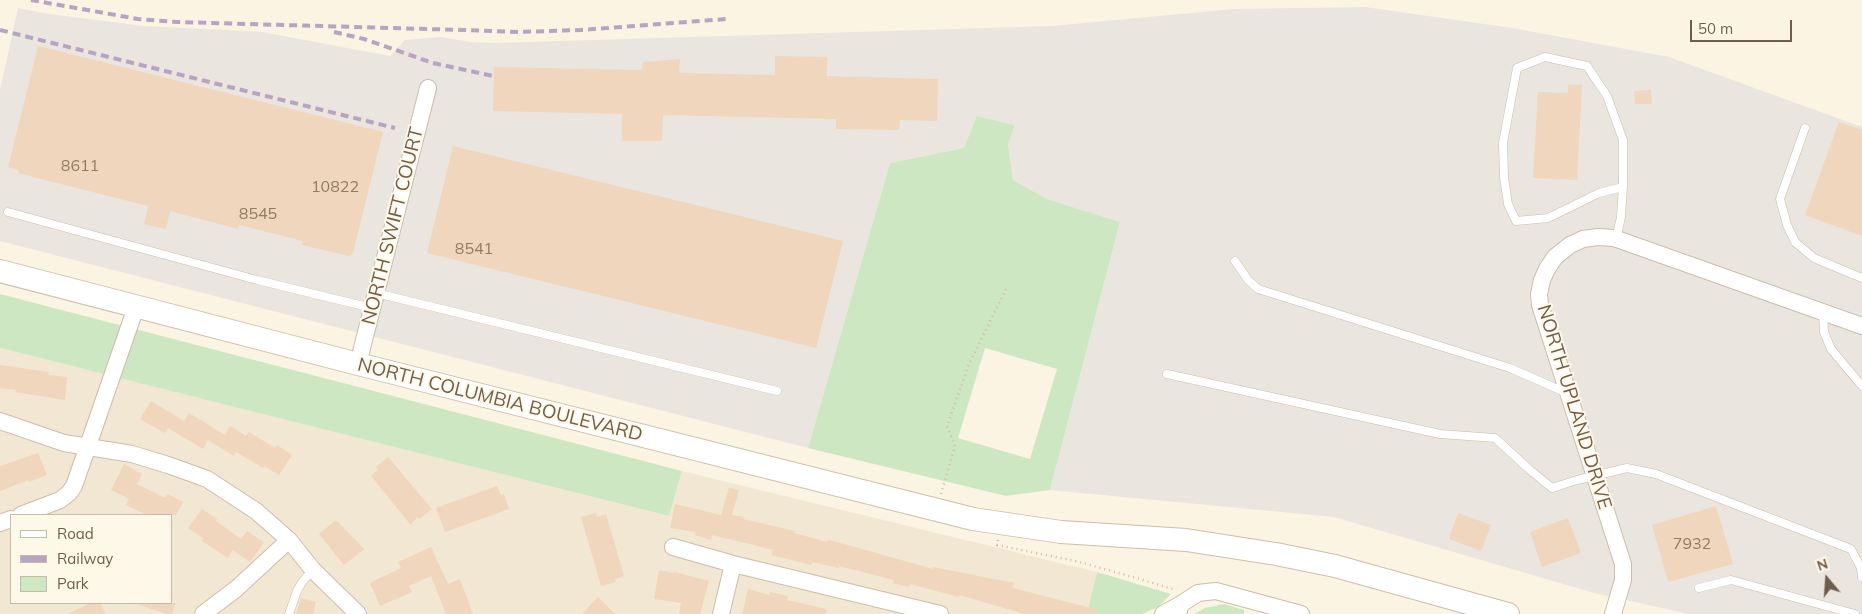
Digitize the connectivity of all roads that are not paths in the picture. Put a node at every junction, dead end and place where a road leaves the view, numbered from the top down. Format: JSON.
{"nodes":[{"id":1,"x":428,"y":88,"type":"dead end"},
{"id":2,"x":1805,"y":128,"type":"dead end"},
{"id":3,"x":1623,"y":187,"type":"junction"},
{"id":4,"x":8,"y":212,"type":"dead end"},
{"id":5,"x":1616,"y":239,"type":"junction"},
{"id":6,"x":1235,"y":261,"type":"dead end"},
{"id":7,"x":0,"y":271,"type":"edge"},
{"id":8,"x":1862,"y":278,"type":"edge"},
{"id":9,"x":374,"y":300,"type":"junction"},
{"id":10,"x":136,"y":307,"type":"junction"},
{"id":11,"x":1823,"y":312,"type":"junction"},
{"id":12,"x":1862,"y":326,"type":"edge"},
{"id":13,"x":358,"y":364,"type":"junction"},
{"id":14,"x":1167,"y":374,"type":"dead end"},
{"id":15,"x":1862,"y":386,"type":"edge"},
{"id":16,"x":777,"y":391,"type":"dead end"},
{"id":17,"x":1567,"y":393,"type":"junction"},
{"id":18,"x":0,"y":421,"type":"edge"},
{"id":19,"x":86,"y":447,"type":"junction"},
{"id":20,"x":1595,"y":476,"type":"junction"},
{"id":21,"x":24,"y":514,"type":"edge"},
{"id":22,"x":289,"y":540,"type":"junction"},
{"id":23,"x":673,"y":547,"type":"dead end"},
{"id":24,"x":733,"y":564,"type":"junction"},
{"id":25,"x":313,"y":570,"type":"junction"},
{"id":26,"x":1862,"y":577,"type":"edge"},
{"id":27,"x":1699,"y":588,"type":"dead end"},
{"id":28,"x":1179,"y":603,"type":"edge"},
{"id":29,"x":203,"y":614,"type":"edge"},
{"id":30,"x":289,"y":614,"type":"edge"},
{"id":31,"x":358,"y":614,"type":"edge"},
{"id":32,"x":721,"y":614,"type":"edge"},
{"id":33,"x":940,"y":614,"type":"edge"},
{"id":34,"x":1163,"y":614,"type":"edge"},
{"id":35,"x":1301,"y":614,"type":"edge"},
{"id":36,"x":1508,"y":614,"type":"edge"},
{"id":37,"x":1613,"y":614,"type":"edge"},
{"id":38,"x":1855,"y":614,"type":"edge"}],
"edges":[{"from":1,"to":9,"type":"street","name":"NORTH SWIFT COURT"},
{"from":2,"to":8,"type":"lane"},
{"from":3,"to":3,"type":"lane"},
{"from":3,"to":5,"type":"lane"},
{"from":4,"to":9,"type":"lane"},
{"from":5,"to":11,"type":"street","name":"NORTH UPLAND DRIVE"},
{"from":5,"to":17,"type":"street","name":"NORTH UPLAND DRIVE"},
{"from":6,"to":17,"type":"lane"},
{"from":7,"to":10,"type":"main road","name":"NORTH COLUMBIA BOULEVARD"},
{"from":9,"to":13,"type":"street","name":"NORTH SWIFT COURT"},
{"from":9,"to":16,"type":"lane"},
{"from":10,"to":13,"type":"main road","name":"NORTH COLUMBIA BOULEVARD"},
{"from":10,"to":19,"type":"street"},
{"from":11,"to":12,"type":"street","name":"NORTH UPLAND DRIVE"},
{"from":11,"to":15,"type":"lane"},
{"from":13,"to":36,"type":"main road","name":"NORTH COLUMBIA BOULEVARD"},
{"from":14,"to":20,"type":"lane"},
{"from":17,"to":20,"type":"street","name":"NORTH UPLAND DRIVE"},
{"from":18,"to":19,"type":"street"},
{"from":19,"to":21,"type":"street"},
{"from":19,"to":22,"type":"street"},
{"from":20,"to":26,"type":"lane"},
{"from":20,"to":37,"type":"street","name":"NORTH UPLAND DRIVE"},
{"from":22,"to":25,"type":"street"},
{"from":22,"to":29,"type":"street"},
{"from":23,"to":24,"type":"street"},
{"from":24,"to":32,"type":"street"},
{"from":24,"to":33,"type":"street"},
{"from":25,"to":30,"type":"lane"},
{"from":25,"to":31,"type":"street"},
{"from":27,"to":38,"type":"lane"},
{"from":28,"to":34,"type":"street"},
{"from":28,"to":35,"type":"street"}]}
